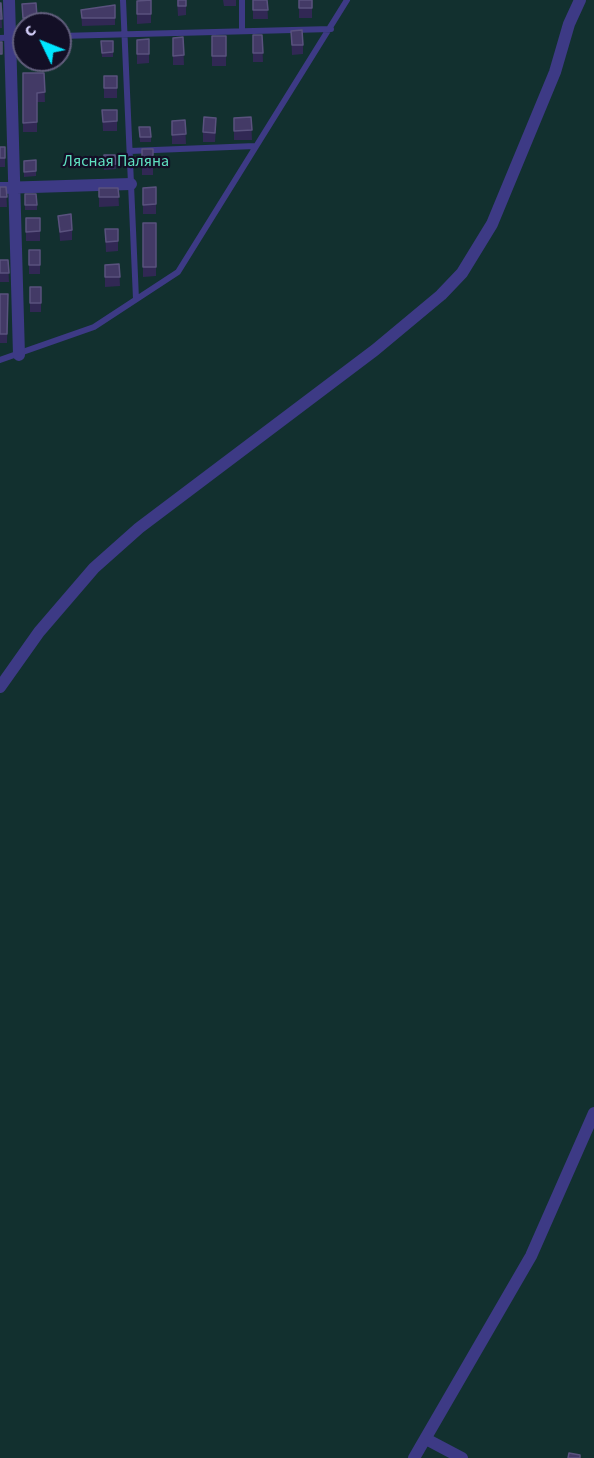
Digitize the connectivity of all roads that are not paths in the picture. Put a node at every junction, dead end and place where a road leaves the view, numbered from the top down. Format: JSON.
{"nodes":[{"id":1,"x":9,"y":0,"type":"edge"},
{"id":2,"x":123,"y":0,"type":"edge"},
{"id":3,"x":242,"y":0,"type":"edge"},
{"id":4,"x":347,"y":0,"type":"edge"},
{"id":5,"x":580,"y":0,"type":"edge"},
{"id":6,"x":331,"y":29,"type":"junction"},
{"id":7,"x":242,"y":30,"type":"junction"},
{"id":8,"x":124,"y":34,"type":"junction"},
{"id":9,"x":72,"y":36,"type":"edge"},
{"id":10,"x":5,"y":38,"type":"edge"},
{"id":11,"x":255,"y":146,"type":"junction"},
{"id":12,"x":130,"y":151,"type":"junction"},
{"id":13,"x":130,"y":184,"type":"junction"},
{"id":14,"x":0,"y":188,"type":"edge"},
{"id":15,"x":15,"y":188,"type":"junction"},
{"id":16,"x":136,"y":299,"type":"junction"},
{"id":17,"x":19,"y":355,"type":"junction"},
{"id":18,"x":0,"y":360,"type":"edge"},
{"id":19,"x":0,"y":687,"type":"edge"},
{"id":20,"x":594,"y":1113,"type":"edge"},
{"id":21,"x":426,"y":1439,"type":"junction"},
{"id":22,"x":414,"y":1458,"type":"edge"},
{"id":23,"x":462,"y":1458,"type":"edge"}],
"edges":[{"from":1,"to":10,"type":"street"},
{"from":2,"to":8,"type":"lane"},
{"from":3,"to":7,"type":"lane"},
{"from":4,"to":6,"type":"lane"},
{"from":5,"to":19,"type":"street"},
{"from":6,"to":7,"type":"lane"},
{"from":6,"to":11,"type":"lane"},
{"from":7,"to":8,"type":"lane"},
{"from":8,"to":9,"type":"lane"},
{"from":8,"to":12,"type":"lane"},
{"from":10,"to":15,"type":"street"},
{"from":11,"to":12,"type":"lane"},
{"from":11,"to":16,"type":"lane"},
{"from":12,"to":13,"type":"lane"},
{"from":13,"to":15,"type":"street"},
{"from":13,"to":16,"type":"lane"},
{"from":14,"to":15,"type":"street"},
{"from":15,"to":17,"type":"street"},
{"from":16,"to":17,"type":"lane"},
{"from":17,"to":18,"type":"lane"},
{"from":20,"to":21,"type":"street"},
{"from":21,"to":22,"type":"street"},
{"from":21,"to":23,"type":"street"}]}
